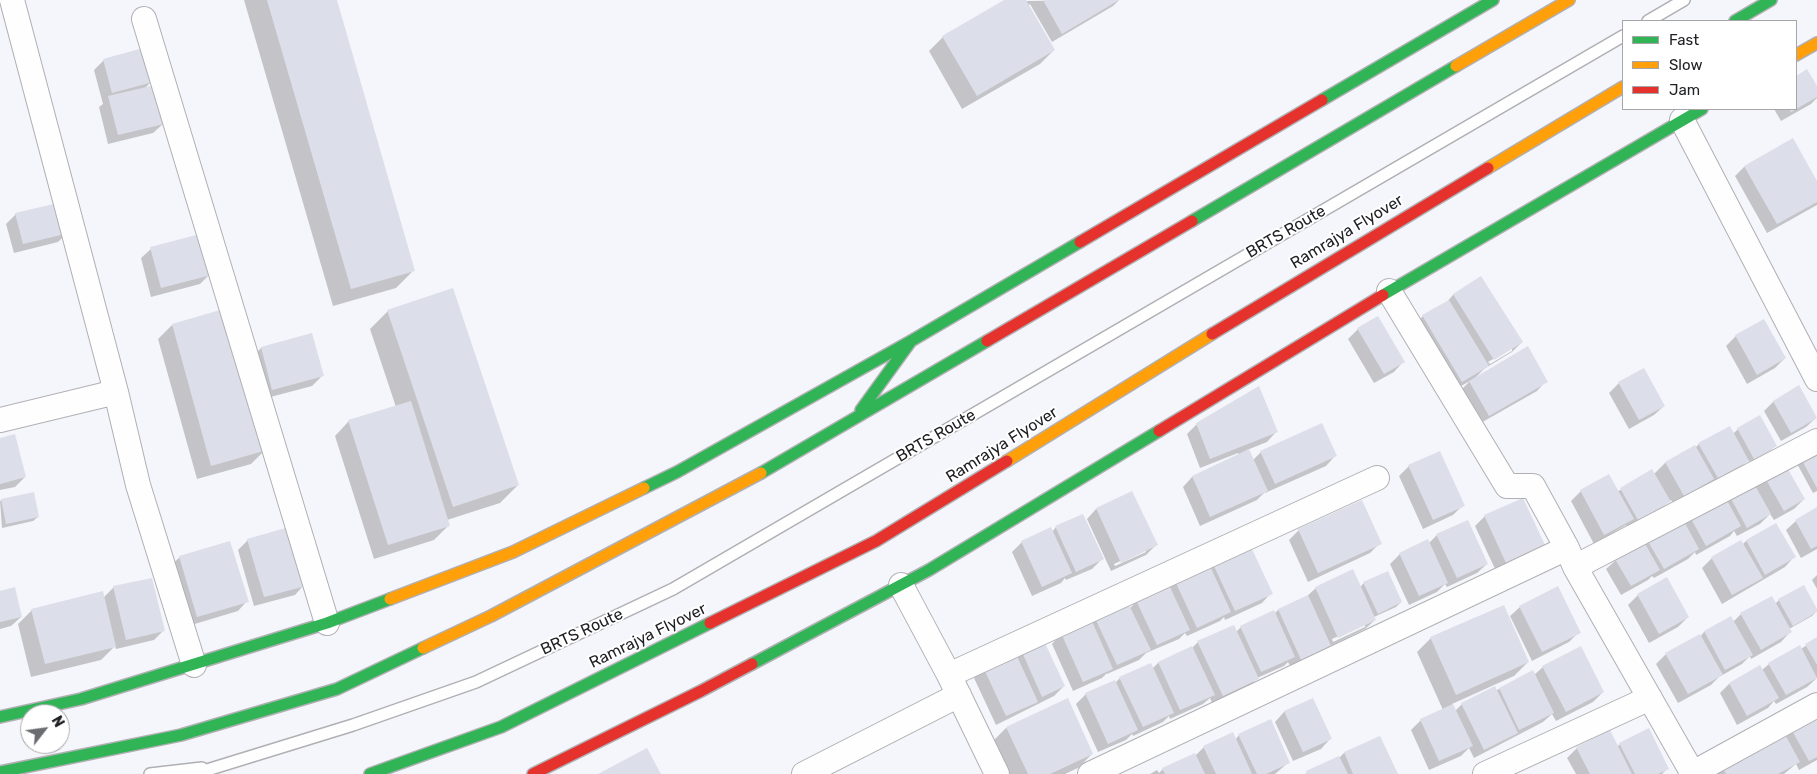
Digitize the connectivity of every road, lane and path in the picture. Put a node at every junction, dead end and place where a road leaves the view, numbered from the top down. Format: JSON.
{"nodes":[{"id":1,"x":12,"y":0,"type":"edge"},
{"id":2,"x":1492,"y":0,"type":"edge"},
{"id":3,"x":1569,"y":0,"type":"edge"},
{"id":4,"x":1684,"y":0,"type":"edge"},
{"id":5,"x":1771,"y":0,"type":"edge"},
{"id":6,"x":144,"y":19,"type":"dead end"},
{"id":7,"x":1650,"y":20,"type":"edge"},
{"id":8,"x":1737,"y":20,"type":"edge"},
{"id":9,"x":1622,"y":37,"type":"edge"},
{"id":10,"x":1817,"y":42,"type":"edge"},
{"id":11,"x":1797,"y":54,"type":"edge"},
{"id":12,"x":1622,"y":88,"type":"edge"},
{"id":13,"x":1692,"y":114,"type":"edge"},
{"id":14,"x":1389,"y":291,"type":"junction"},
{"id":15,"x":911,"y":341,"type":"junction"},
{"id":16,"x":1817,"y":378,"type":"edge"},
{"id":17,"x":116,"y":392,"type":"junction"},
{"id":18,"x":854,"y":419,"type":"junction"},
{"id":19,"x":0,"y":420,"type":"edge"},
{"id":20,"x":1817,"y":441,"type":"edge"},
{"id":21,"x":1377,"y":478,"type":"dead end"},
{"id":22,"x":1571,"y":558,"type":"junction"},
{"id":23,"x":901,"y":585,"type":"junction"},
{"id":24,"x":327,"y":623,"type":"junction"},
{"id":25,"x":194,"y":665,"type":"junction"},
{"id":26,"x":954,"y":685,"type":"junction"},
{"id":27,"x":1650,"y":698,"type":"junction"},
{"id":28,"x":1817,"y":705,"type":"edge"},
{"id":29,"x":0,"y":717,"type":"edge"},
{"id":30,"x":216,"y":767,"type":"junction"},
{"id":31,"x":0,"y":772,"type":"edge"},
{"id":32,"x":150,"y":774,"type":"edge"},
{"id":33,"x":194,"y":774,"type":"edge"},
{"id":34,"x":370,"y":774,"type":"edge"},
{"id":35,"x":533,"y":774,"type":"edge"},
{"id":36,"x":804,"y":774,"type":"edge"},
{"id":37,"x":996,"y":774,"type":"edge"},
{"id":38,"x":1090,"y":774,"type":"edge"},
{"id":39,"x":1485,"y":774,"type":"edge"},
{"id":40,"x":1693,"y":774,"type":"edge"}],
"edges":[{"from":1,"to":17,"type":"street"},
{"from":2,"to":15,"type":"main road"},
{"from":3,"to":18,"type":"main road"},
{"from":4,"to":7,"type":"lane"},
{"from":5,"to":8,"type":"main road"},
{"from":6,"to":24,"type":"street"},
{"from":9,"to":30,"type":"lane","name":"BRTS Route"},
{"from":10,"to":11,"type":"main road"},
{"from":12,"to":34,"type":"main road","name":"Ramrajya Flyover"},
{"from":13,"to":14,"type":"main road"},
{"from":13,"to":16,"type":"street"},
{"from":14,"to":22,"type":"street"},
{"from":14,"to":23,"type":"main road"},
{"from":15,"to":18,"type":"main road"},
{"from":15,"to":24,"type":"main road"},
{"from":17,"to":19,"type":"street"},
{"from":17,"to":25,"type":"street"},
{"from":18,"to":31,"type":"main road"},
{"from":20,"to":22,"type":"street"},
{"from":21,"to":26,"type":"street"},
{"from":22,"to":27,"type":"street"},
{"from":22,"to":38,"type":"street"},
{"from":23,"to":26,"type":"street"},
{"from":23,"to":35,"type":"main road"},
{"from":24,"to":25,"type":"main road"},
{"from":25,"to":29,"type":"main road"},
{"from":26,"to":36,"type":"street"},
{"from":26,"to":37,"type":"street"},
{"from":27,"to":39,"type":"street"},
{"from":27,"to":40,"type":"street"},
{"from":28,"to":40,"type":"street"},
{"from":30,"to":32,"type":"lane"},
{"from":30,"to":33,"type":"lane"}]}
